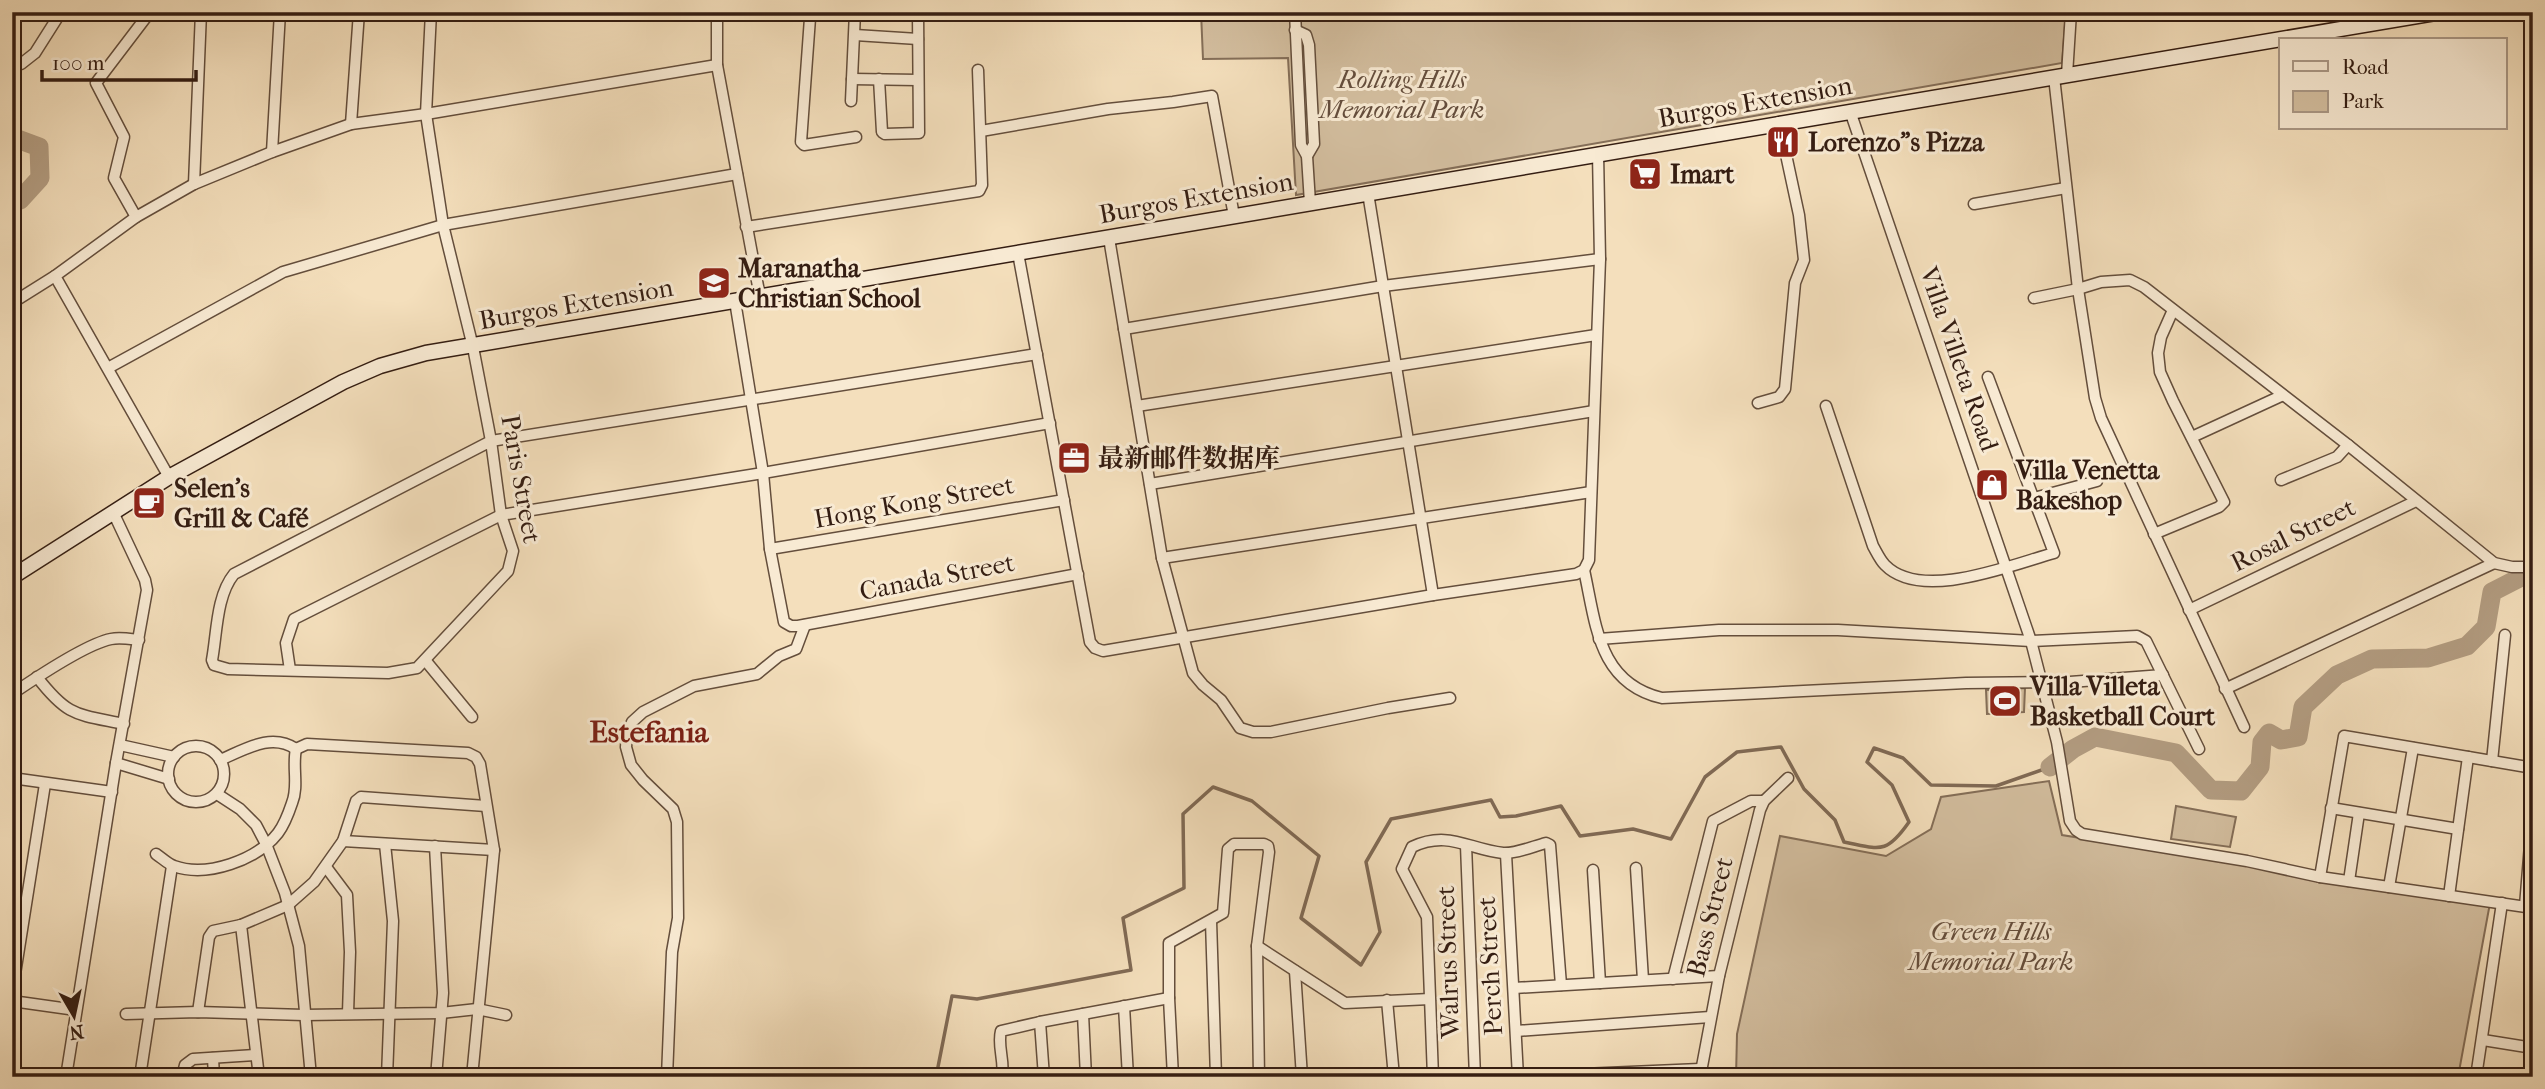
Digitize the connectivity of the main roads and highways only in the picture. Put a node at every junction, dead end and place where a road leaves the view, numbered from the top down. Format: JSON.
{"nodes":[{"id":1,"x":2441,"y":12,"type":"edge"},
{"id":2,"x":2286,"y":38,"type":"edge"},
{"id":3,"x":2279,"y":39,"type":"edge"},
{"id":4,"x":12,"y":577,"type":"edge"}],
"edges":[{"from":1,"to":2,"type":"main road","name":"Burgos Extension"},
{"from":3,"to":4,"type":"main road","name":"Burgos Extension"}]}
